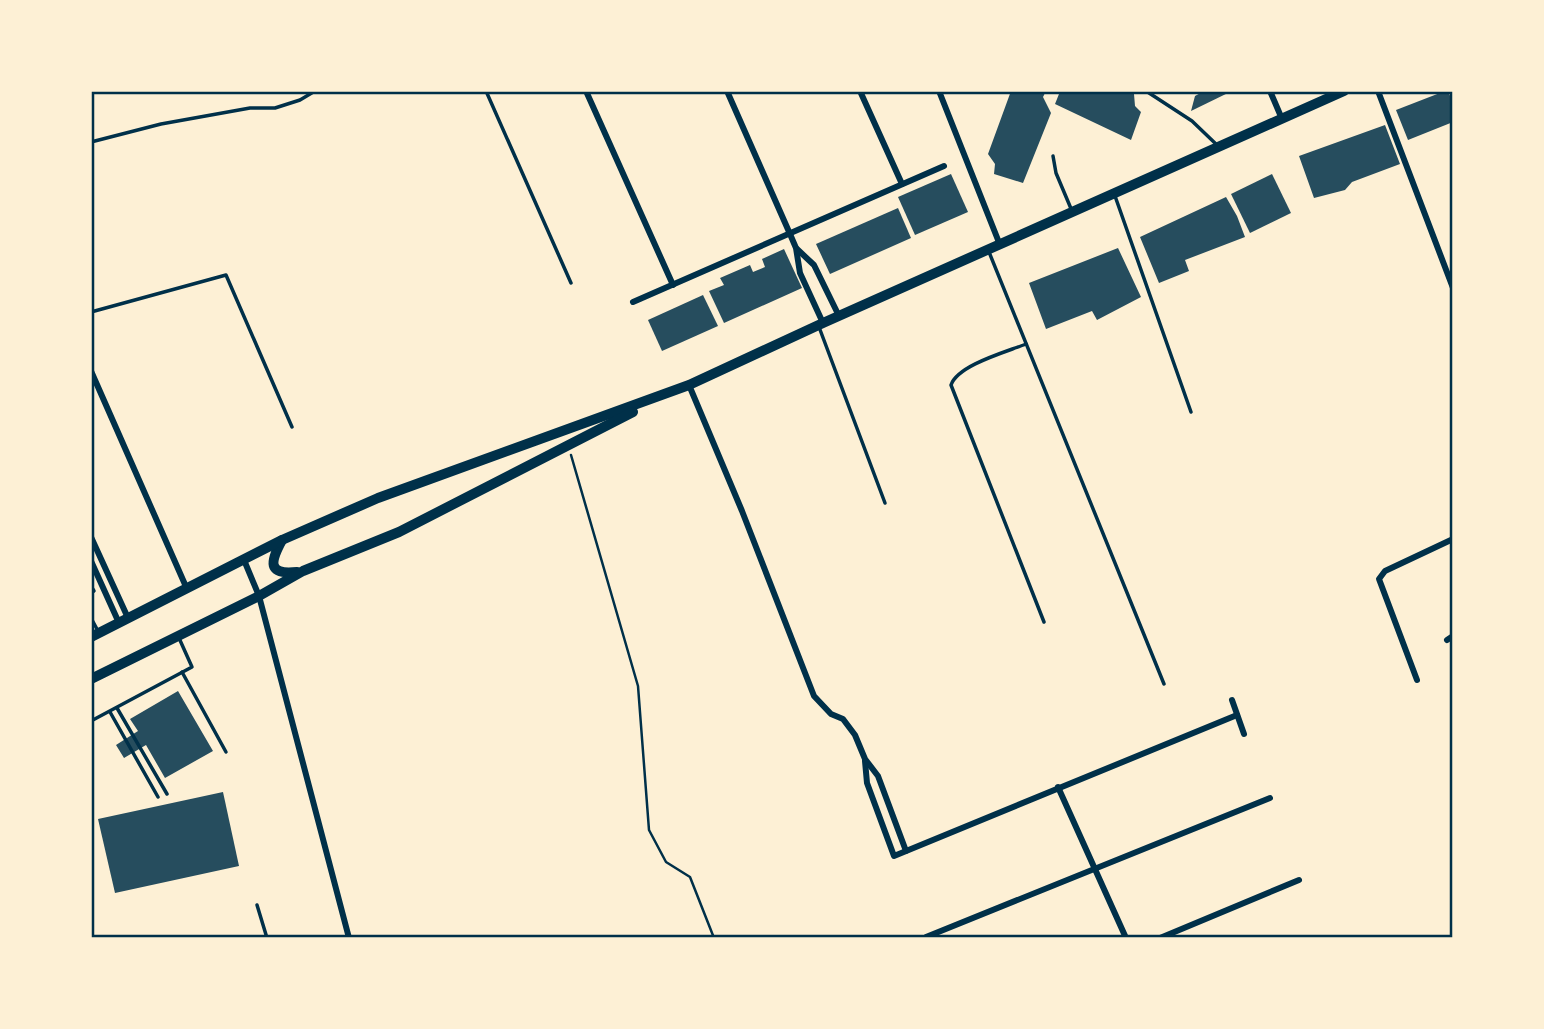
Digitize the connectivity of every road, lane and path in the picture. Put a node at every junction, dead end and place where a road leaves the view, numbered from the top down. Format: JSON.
{"nodes":[{"id":1,"x":315,"y":91,"type":"edge"},
{"id":2,"x":486,"y":91,"type":"edge"},
{"id":3,"x":586,"y":91,"type":"edge"},
{"id":4,"x":727,"y":91,"type":"edge"},
{"id":5,"x":860,"y":91,"type":"edge"},
{"id":6,"x":939,"y":91,"type":"edge"},
{"id":7,"x":1146,"y":91,"type":"edge"},
{"id":8,"x":1270,"y":91,"type":"edge"},
{"id":9,"x":1343,"y":91,"type":"edge"},
{"id":10,"x":1378,"y":91,"type":"edge"},
{"id":11,"x":1282,"y":119,"type":"junction"},
{"id":12,"x":91,"y":142,"type":"edge"},
{"id":13,"x":1219,"y":146,"type":"junction"},
{"id":14,"x":1053,"y":156,"type":"dead end"},
{"id":15,"x":944,"y":166,"type":"dead end"},
{"id":16,"x":902,"y":184,"type":"junction"},
{"id":17,"x":1114,"y":194,"type":"junction"},
{"id":18,"x":1073,"y":213,"type":"junction"},
{"id":19,"x":790,"y":234,"type":"junction"},
{"id":20,"x":1000,"y":245,"type":"junction"},
{"id":21,"x":796,"y":248,"type":"junction"},
{"id":22,"x":988,"y":250,"type":"junction"},
{"id":23,"x":571,"y":283,"type":"dead end"},
{"id":24,"x":673,"y":285,"type":"junction"},
{"id":25,"x":1453,"y":288,"type":"edge"},
{"id":26,"x":633,"y":302,"type":"dead end"},
{"id":27,"x":91,"y":312,"type":"edge"},
{"id":28,"x":839,"y":316,"type":"junction"},
{"id":29,"x":821,"y":324,"type":"junction"},
{"id":30,"x":1026,"y":344,"type":"junction"},
{"id":31,"x":91,"y":372,"type":"edge"},
{"id":32,"x":689,"y":386,"type":"junction"},
{"id":33,"x":671,"y":393,"type":"junction"},
{"id":34,"x":1191,"y":412,"type":"dead end"},
{"id":35,"x":292,"y":427,"type":"dead end"},
{"id":36,"x":568,"y":445,"type":"junction"},
{"id":37,"x":885,"y":503,"type":"dead end"},
{"id":38,"x":91,"y":537,"type":"edge"},
{"id":39,"x":1453,"y":539,"type":"edge"},
{"id":40,"x":282,"y":540,"type":"junction"},
{"id":41,"x":244,"y":560,"type":"junction"},
{"id":42,"x":91,"y":561,"type":"edge"},
{"id":43,"x":303,"y":571,"type":"junction"},
{"id":44,"x":91,"y":586,"type":"edge"},
{"id":45,"x":187,"y":589,"type":"junction"},
{"id":46,"x":91,"y":592,"type":"edge"},
{"id":47,"x":116,"y":593,"type":"junction"},
{"id":48,"x":107,"y":596,"type":"junction"},
{"id":49,"x":259,"y":596,"type":"junction"},
{"id":50,"x":91,"y":618,"type":"edge"},
{"id":51,"x":123,"y":621,"type":"junction"},
{"id":52,"x":1044,"y":622,"type":"dead end"},
{"id":53,"x":95,"y":635,"type":"edge"},
{"id":54,"x":178,"y":636,"type":"junction"},
{"id":55,"x":182,"y":672,"type":"junction"},
{"id":56,"x":91,"y":679,"type":"edge"},
{"id":57,"x":1417,"y":680,"type":"dead end"},
{"id":58,"x":1164,"y":684,"type":"dead end"},
{"id":59,"x":1232,"y":701,"type":"dead end"},
{"id":60,"x":117,"y":708,"type":"junction"},
{"id":61,"x":110,"y":712,"type":"junction"},
{"id":62,"x":1237,"y":715,"type":"junction"},
{"id":63,"x":91,"y":721,"type":"edge"},
{"id":64,"x":1244,"y":734,"type":"dead end"},
{"id":65,"x":226,"y":752,"type":"dead end"},
{"id":66,"x":865,"y":759,"type":"junction"},
{"id":67,"x":1058,"y":787,"type":"junction"},
{"id":68,"x":167,"y":794,"type":"dead end"},
{"id":69,"x":158,"y":797,"type":"dead end"},
{"id":70,"x":1270,"y":798,"type":"dead end"},
{"id":71,"x":906,"y":851,"type":"junction"},
{"id":72,"x":1094,"y":868,"type":"junction"},
{"id":73,"x":1299,"y":880,"type":"dead end"},
{"id":74,"x":257,"y":905,"type":"dead end"},
{"id":75,"x":1182,"y":929,"type":"junction"},
{"id":76,"x":926,"y":937,"type":"edge"},
{"id":77,"x":267,"y":938,"type":"edge"},
{"id":78,"x":349,"y":938,"type":"edge"},
{"id":79,"x":714,"y":938,"type":"edge"},
{"id":80,"x":1126,"y":938,"type":"edge"},
{"id":81,"x":1160,"y":938,"type":"edge"},
{"id":82,"x":1185,"y":938,"type":"edge"}],
"edges":[{"from":1,"to":12,"type":"lane"},
{"from":2,"to":23,"type":"lane"},
{"from":3,"to":24,"type":"street"},
{"from":4,"to":19,"type":"street"},
{"from":5,"to":16,"type":"street"},
{"from":6,"to":20,"type":"street"},
{"from":7,"to":13,"type":"lane"},
{"from":8,"to":11,"type":"street"},
{"from":9,"to":11,"type":"main road"},
{"from":10,"to":25,"type":"street"},
{"from":11,"to":13,"type":"main road"},
{"from":13,"to":17,"type":"main road"},
{"from":14,"to":18,"type":"lane"},
{"from":15,"to":16,"type":"street"},
{"from":16,"to":19,"type":"street"},
{"from":17,"to":18,"type":"main road"},
{"from":17,"to":34,"type":"lane"},
{"from":18,"to":20,"type":"main road"},
{"from":19,"to":21,"type":"street"},
{"from":19,"to":24,"type":"street"},
{"from":20,"to":22,"type":"main road"},
{"from":21,"to":28,"type":"street"},
{"from":21,"to":29,"type":"street"},
{"from":22,"to":28,"type":"main road"},
{"from":22,"to":30,"type":"lane"},
{"from":24,"to":26,"type":"street"},
{"from":27,"to":35,"type":"lane"},
{"from":28,"to":29,"type":"main road"},
{"from":29,"to":32,"type":"main road"},
{"from":29,"to":37,"type":"lane"},
{"from":30,"to":52,"type":"lane"},
{"from":30,"to":58,"type":"lane"},
{"from":31,"to":45,"type":"street"},
{"from":32,"to":33,"type":"main road"},
{"from":32,"to":66,"type":"street"},
{"from":33,"to":36,"type":"main road"},
{"from":33,"to":40,"type":"main road"},
{"from":36,"to":43,"type":"main road"},
{"from":36,"to":79,"type":"path"},
{"from":38,"to":47,"type":"street"},
{"from":39,"to":57,"type":"street"},
{"from":40,"to":41,"type":"main road"},
{"from":40,"to":43,"type":"main road"},
{"from":41,"to":45,"type":"main road"},
{"from":41,"to":49,"type":"street"},
{"from":42,"to":48,"type":"street"},
{"from":43,"to":49,"type":"main road"},
{"from":44,"to":46,"type":"lane"},
{"from":45,"to":51,"type":"main road"},
{"from":47,"to":48,"type":"street"},
{"from":47,"to":51,"type":"street"},
{"from":48,"to":51,"type":"street"},
{"from":49,"to":54,"type":"main road"},
{"from":49,"to":78,"type":"street"},
{"from":50,"to":53,"type":"lane"},
{"from":51,"to":53,"type":"main road"},
{"from":54,"to":55,"type":"lane"},
{"from":54,"to":56,"type":"main road"},
{"from":55,"to":60,"type":"lane"},
{"from":55,"to":65,"type":"lane"},
{"from":59,"to":62,"type":"street"},
{"from":60,"to":61,"type":"lane"},
{"from":60,"to":68,"type":"lane"},
{"from":61,"to":63,"type":"lane"},
{"from":61,"to":69,"type":"lane"},
{"from":62,"to":64,"type":"street"},
{"from":62,"to":67,"type":"street"},
{"from":66,"to":71,"type":"street"},
{"from":66,"to":71,"type":"street"},
{"from":67,"to":71,"type":"street"},
{"from":67,"to":72,"type":"street"},
{"from":70,"to":72,"type":"street"},
{"from":72,"to":76,"type":"street"},
{"from":72,"to":80,"type":"street"},
{"from":73,"to":75,"type":"street"},
{"from":74,"to":77,"type":"lane"},
{"from":75,"to":81,"type":"street"},
{"from":75,"to":82,"type":"street"}]}
